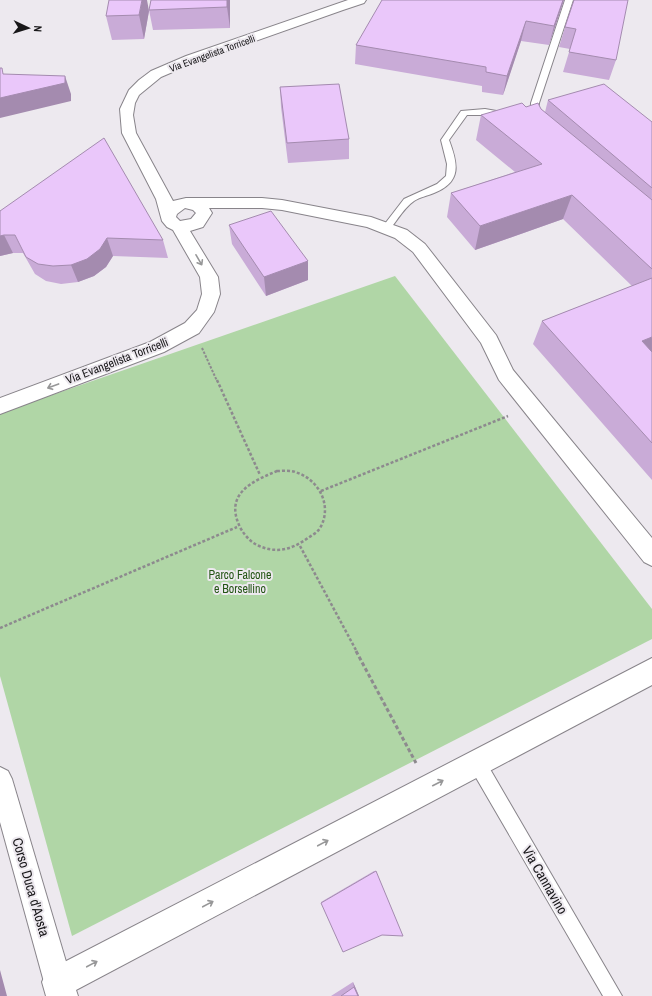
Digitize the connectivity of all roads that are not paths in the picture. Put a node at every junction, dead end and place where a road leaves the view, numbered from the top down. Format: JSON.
{"nodes":[{"id":1,"x":360,"y":0,"type":"edge"},
{"id":2,"x":568,"y":0,"type":"edge"},
{"id":3,"x":526,"y":119,"type":"junction"},
{"id":4,"x":538,"y":130,"type":"edge"},
{"id":5,"x":262,"y":203,"type":"junction"},
{"id":6,"x":189,"y":204,"type":"junction"},
{"id":7,"x":171,"y":213,"type":"junction"},
{"id":8,"x":200,"y":221,"type":"junction"},
{"id":9,"x":387,"y":227,"type":"junction"},
{"id":10,"x":0,"y":406,"type":"edge"},
{"id":11,"x":652,"y":555,"type":"edge"},
{"id":12,"x":652,"y":671,"type":"edge"},
{"id":13,"x":476,"y":763,"type":"junction"},
{"id":14,"x":0,"y":779,"type":"edge"},
{"id":15,"x":60,"y":989,"type":"edge"},
{"id":16,"x":613,"y":996,"type":"edge"}],
"edges":[{"from":1,"to":7,"type":"street","name":"Via Evangelista Torricelli"},
{"from":2,"to":3,"type":"lane"},
{"from":3,"to":4,"type":"lane"},
{"from":3,"to":9,"type":"lane"},
{"from":5,"to":6,"type":"street"},
{"from":5,"to":8,"type":"street"},
{"from":5,"to":9,"type":"street"},
{"from":6,"to":7,"type":"street"},
{"from":6,"to":8,"type":"street"},
{"from":7,"to":8,"type":"street"},
{"from":7,"to":10,"type":"street","name":"Via Evangelista Torricelli","one_way":true},
{"from":9,"to":11,"type":"street"},
{"from":12,"to":13,"type":"street"},
{"from":15,"to":13,"type":"street","one_way":true},
{"from":13,"to":16,"type":"lane","name":"Via Cannavino"},
{"from":14,"to":15,"type":"street","name":"Corso Duca d'Aosta"}]}
